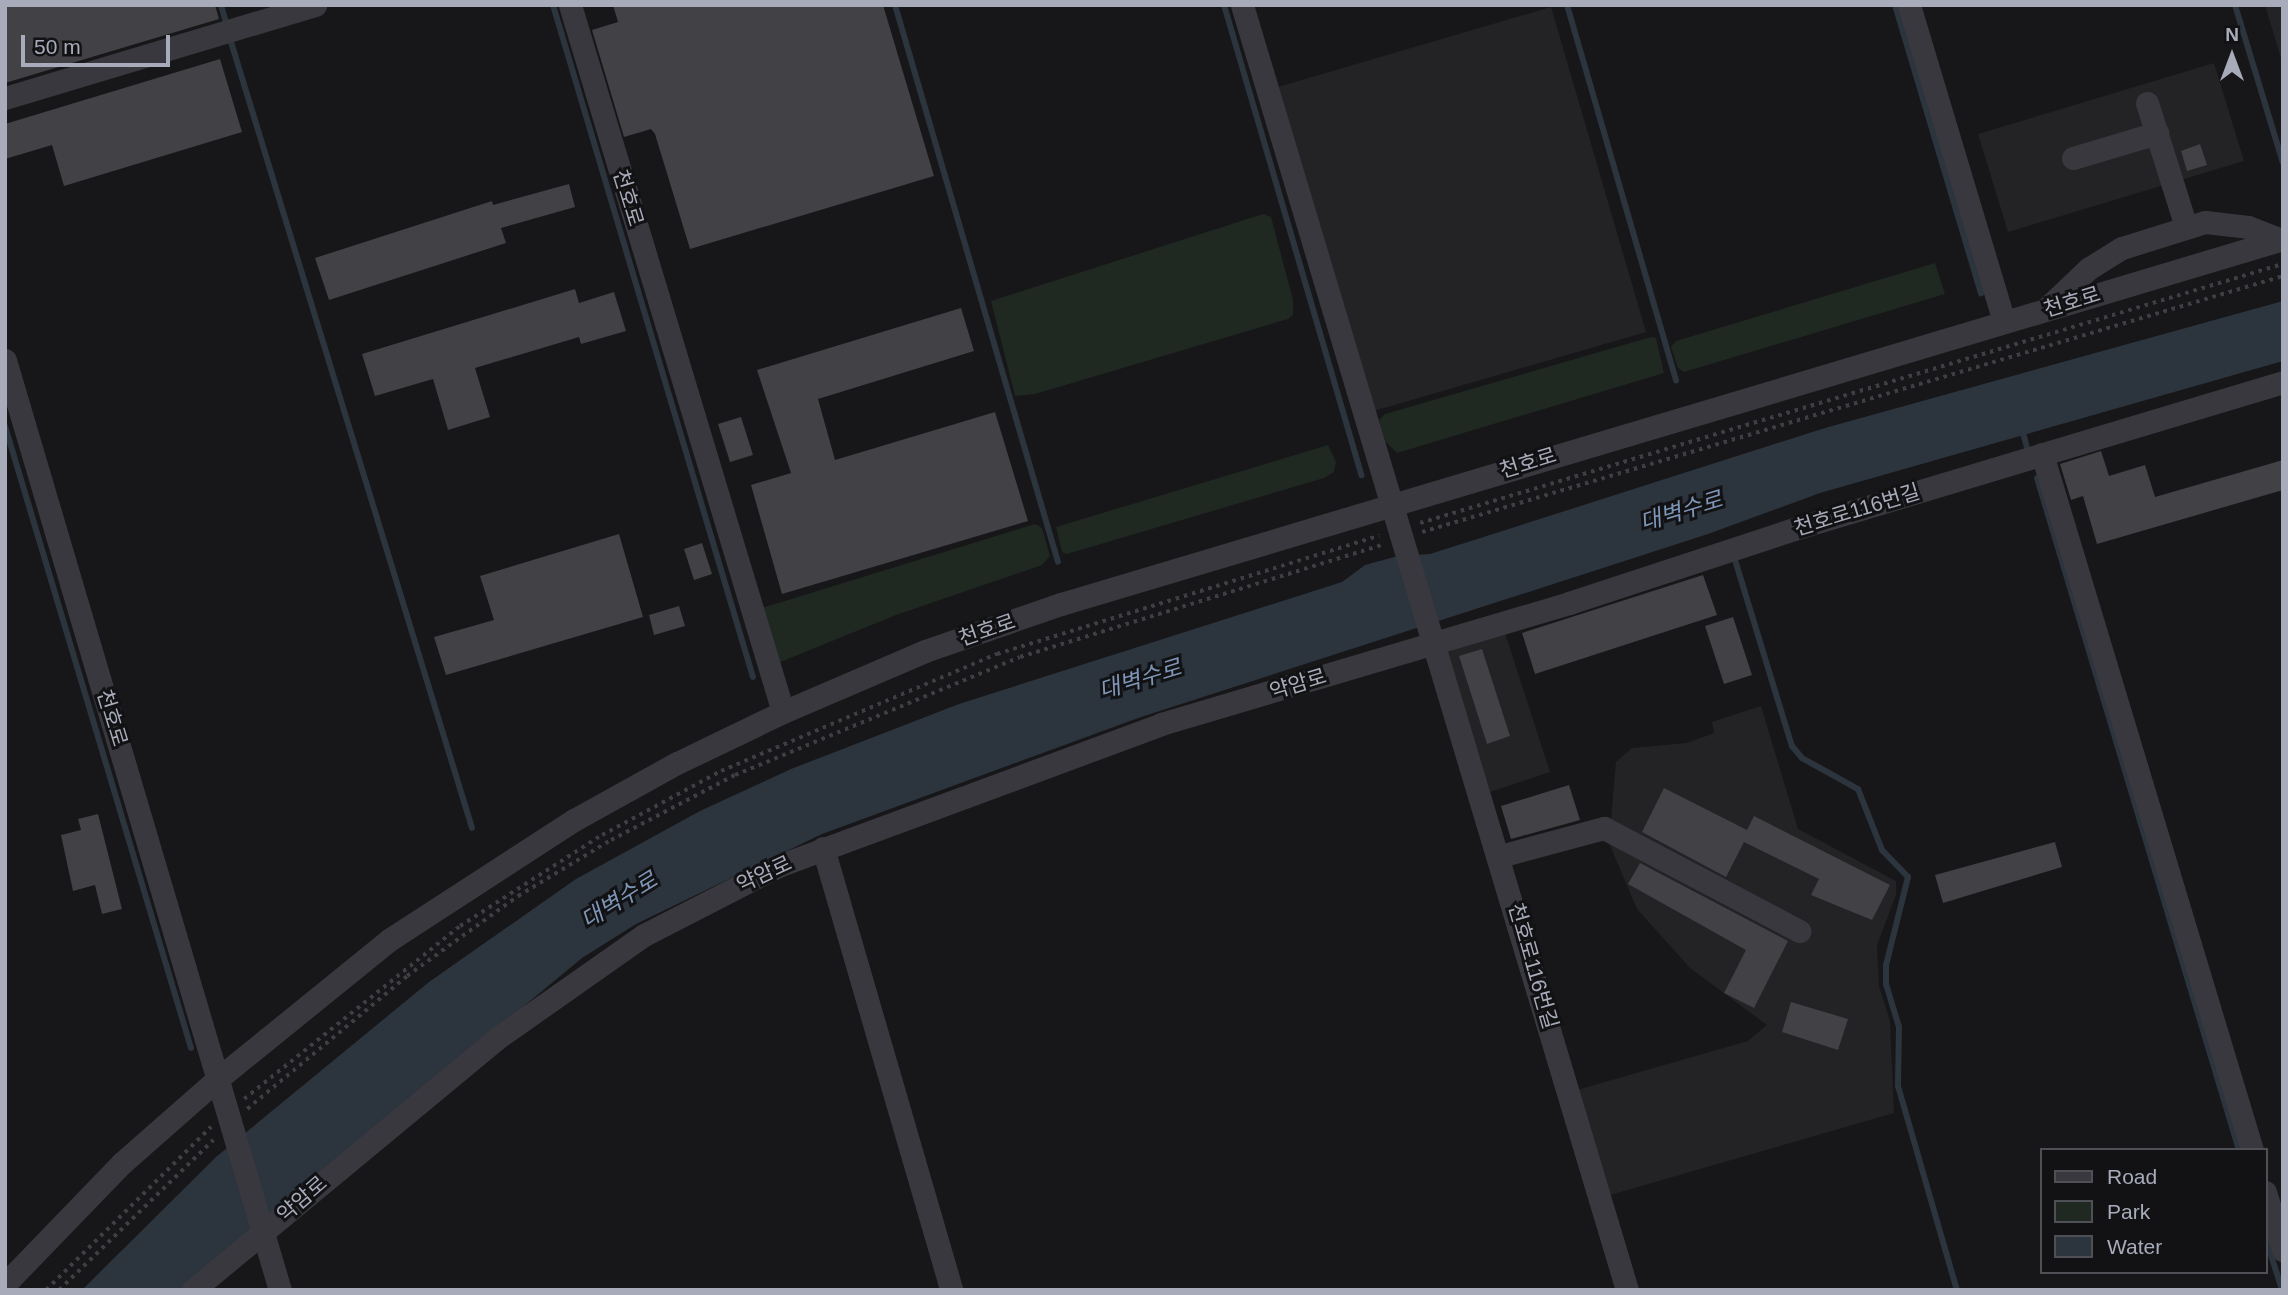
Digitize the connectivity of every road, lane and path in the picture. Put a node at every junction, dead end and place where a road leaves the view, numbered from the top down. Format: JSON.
{"nodes":[{"id":1,"x":315,"y":5,"type":"edge"},
{"id":2,"x":570,"y":5,"type":"edge"},
{"id":3,"x":1242,"y":5,"type":"edge"},
{"id":4,"x":1909,"y":5,"type":"edge"},
{"id":5,"x":5,"y":99,"type":"edge"},
{"id":6,"x":2147,"y":103,"type":"dead end"},
{"id":7,"x":2157,"y":133,"type":"junction"},
{"id":8,"x":2073,"y":158,"type":"dead end"},
{"id":9,"x":2186,"y":227,"type":"junction"},
{"id":10,"x":2282,"y":239,"type":"edge"},
{"id":11,"x":2283,"y":264,"type":"edge"},
{"id":12,"x":2283,"y":276,"type":"edge"},
{"id":13,"x":2044,"y":310,"type":"junction"},
{"id":14,"x":2004,"y":322,"type":"junction"},
{"id":15,"x":5,"y":360,"type":"edge"},
{"id":16,"x":2283,"y":382,"type":"edge"},
{"id":17,"x":2042,"y":454,"type":"junction"},
{"id":18,"x":1391,"y":504,"type":"junction"},
{"id":19,"x":1402,"y":537,"type":"junction"},
{"id":20,"x":1433,"y":641,"type":"junction"},
{"id":21,"x":783,"y":712,"type":"junction"},
{"id":22,"x":822,"y":848,"type":"junction"},
{"id":23,"x":1500,"y":856,"type":"junction"},
{"id":24,"x":1799,"y":931,"type":"dead end"},
{"id":25,"x":220,"y":1077,"type":"junction"},
{"id":26,"x":232,"y":1121,"type":"junction"},
{"id":27,"x":2251,"y":1148,"type":"edge"},
{"id":28,"x":2267,"y":1198,"type":"edge"},
{"id":29,"x":261,"y":1231,"type":"junction"},
{"id":30,"x":2283,"y":1250,"type":"edge"},
{"id":31,"x":5,"y":1284,"type":"edge"},
{"id":32,"x":46,"y":1290,"type":"edge"},
{"id":33,"x":59,"y":1290,"type":"edge"},
{"id":34,"x":193,"y":1290,"type":"edge"},
{"id":35,"x":280,"y":1290,"type":"edge"},
{"id":36,"x":951,"y":1290,"type":"edge"},
{"id":37,"x":1627,"y":1290,"type":"edge"}],
"edges":[{"from":1,"to":5,"type":"street"},
{"from":2,"to":21,"type":"street","name":"천호로"},
{"from":3,"to":18,"type":"street","name":"천호로116번길"},
{"from":4,"to":14,"type":"street"},
{"from":6,"to":7,"type":"street"},
{"from":7,"to":8,"type":"street"},
{"from":7,"to":9,"type":"street"},
{"from":9,"to":10,"type":"street"},
{"from":9,"to":13,"type":"street"},
{"from":10,"to":13,"type":"street","name":"천호로"},
{"from":11,"to":19,"type":"path"},
{"from":12,"to":19,"type":"path"},
{"from":13,"to":14,"type":"street","name":"천호로"},
{"from":14,"to":18,"type":"street","name":"천호로"},
{"from":15,"to":25,"type":"street","name":"천호로"},
{"from":16,"to":17,"type":"street","name":"천호로116번길"},
{"from":17,"to":20,"type":"street","name":"천호로116번길"},
{"from":17,"to":27,"type":"street"},
{"from":18,"to":19,"type":"street","name":"천호로116번길"},
{"from":18,"to":21,"type":"street","name":"천호로"},
{"from":19,"to":20,"type":"street","name":"천호로116번길"},
{"from":19,"to":26,"type":"path"},
{"from":19,"to":26,"type":"path"},
{"from":20,"to":22,"type":"street","name":"약암로"},
{"from":20,"to":23,"type":"street","name":"천호로116번길"},
{"from":21,"to":25,"type":"street","name":"천호로"},
{"from":22,"to":29,"type":"street","name":"약암로"},
{"from":22,"to":36,"type":"street"},
{"from":23,"to":24,"type":"street"},
{"from":23,"to":37,"type":"street","name":"천호로116번길"},
{"from":25,"to":26,"type":"street"},
{"from":25,"to":31,"type":"street","name":"천호로"},
{"from":26,"to":29,"type":"street"},
{"from":26,"to":32,"type":"path"},
{"from":26,"to":33,"type":"path"},
{"from":28,"to":30,"type":"street"},
{"from":29,"to":34,"type":"street","name":"약암로"},
{"from":29,"to":35,"type":"street"}]}
